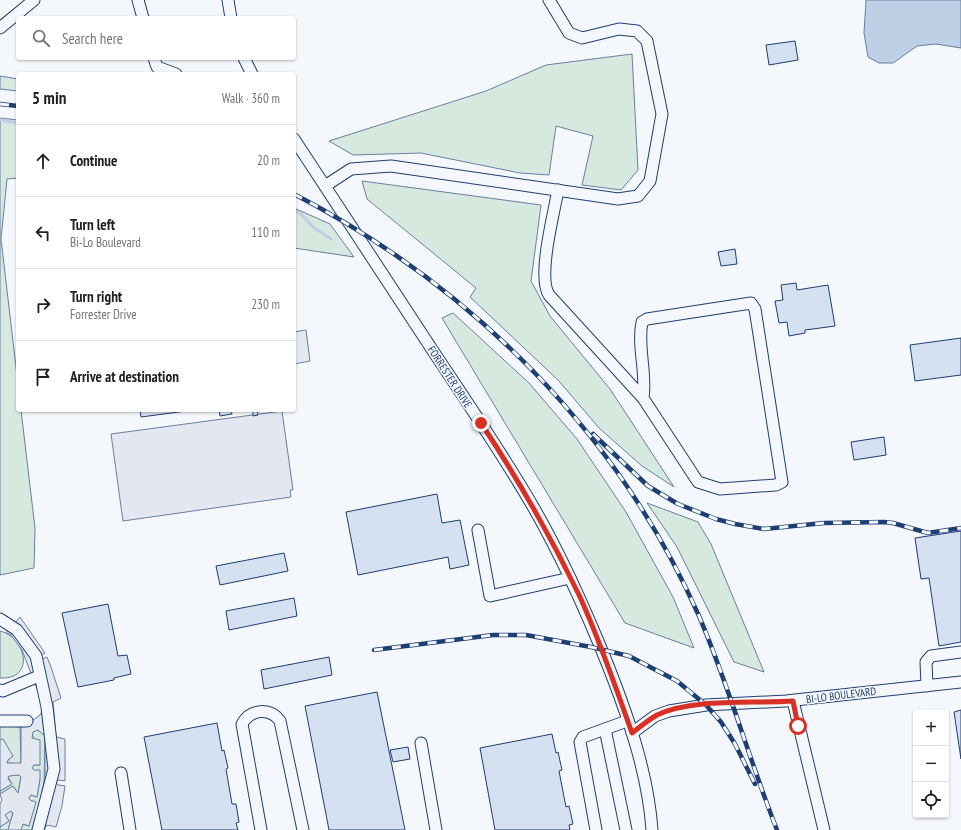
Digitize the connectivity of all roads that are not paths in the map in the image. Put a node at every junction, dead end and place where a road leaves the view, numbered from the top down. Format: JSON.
{"nodes":[{"id":1,"x":34,"y":0,"type":"edge"},
{"id":2,"x":138,"y":0,"type":"edge"},
{"id":3,"x":228,"y":0,"type":"edge"},
{"id":4,"x":548,"y":0,"type":"edge"},
{"id":5,"x":142,"y":16,"type":"edge"},
{"id":6,"x":232,"y":16,"type":"edge"},
{"id":7,"x":0,"y":28,"type":"edge"},
{"id":8,"x":155,"y":60,"type":"edge"},
{"id":9,"x":245,"y":60,"type":"edge"},
{"id":10,"x":171,"y":72,"type":"edge"},
{"id":11,"x":251,"y":72,"type":"edge"},
{"id":12,"x":296,"y":142,"type":"edge"},
{"id":13,"x":325,"y":186,"type":"junction"},
{"id":14,"x":558,"y":190,"type":"junction"},
{"id":15,"x":643,"y":398,"type":"junction"},
{"id":16,"x":478,"y":530,"type":"dead end"},
{"id":17,"x":570,"y":578,"type":"junction"},
{"id":18,"x":0,"y":620,"type":"edge"},
{"id":19,"x":961,"y":652,"type":"edge"},
{"id":20,"x":39,"y":676,"type":"junction"},
{"id":21,"x":961,"y":682,"type":"edge"},
{"id":22,"x":927,"y":686,"type":"junction"},
{"id":23,"x":0,"y":690,"type":"edge"},
{"id":24,"x":793,"y":701,"type":"junction"},
{"id":25,"x":0,"y":721,"type":"edge"},
{"id":26,"x":27,"y":721,"type":"dead end"},
{"id":27,"x":627,"y":721,"type":"junction"},
{"id":28,"x":605,"y":729,"type":"junction"},
{"id":29,"x":632,"y":733,"type":"junction"},
{"id":30,"x":421,"y":743,"type":"dead end"},
{"id":31,"x":121,"y":773,"type":"dead end"},
{"id":32,"x":38,"y":830,"type":"edge"},
{"id":33,"x":130,"y":830,"type":"edge"},
{"id":34,"x":261,"y":830,"type":"edge"},
{"id":35,"x":303,"y":830,"type":"edge"},
{"id":36,"x":436,"y":830,"type":"edge"},
{"id":37,"x":596,"y":830,"type":"edge"},
{"id":38,"x":626,"y":830,"type":"edge"},
{"id":39,"x":652,"y":830,"type":"edge"},
{"id":40,"x":824,"y":830,"type":"edge"}],
"edges":[{"from":1,"to":7,"type":"street"},
{"from":2,"to":5,"type":"street"},
{"from":3,"to":6,"type":"street"},
{"from":4,"to":14,"type":"street"},
{"from":8,"to":10,"type":"street"},
{"from":9,"to":11,"type":"street"},
{"from":12,"to":13,"type":"street","name":"FORRESTER DRIVE"},
{"from":13,"to":14,"type":"street"},
{"from":13,"to":17,"type":"street","name":"FORRESTER DRIVE"},
{"from":14,"to":15,"type":"street"},
{"from":15,"to":15,"type":"street"},
{"from":16,"to":17,"type":"street"},
{"from":17,"to":27,"type":"street","name":"FORRESTER DRIVE"},
{"from":18,"to":20,"type":"street"},
{"from":19,"to":22,"type":"street"},
{"from":20,"to":23,"type":"street"},
{"from":20,"to":32,"type":"street"},
{"from":21,"to":22,"type":"street","name":"BI-LO BOULEVARD"},
{"from":22,"to":24,"type":"street","name":"BI-LO BOULEVARD"},
{"from":24,"to":29,"type":"street","name":"BI-LO BOULEVARD"},
{"from":24,"to":40,"type":"street"},
{"from":25,"to":26,"type":"street"},
{"from":27,"to":28,"type":"street"},
{"from":27,"to":29,"type":"street","name":"FORRESTER DRIVE"},
{"from":28,"to":37,"type":"street"},
{"from":28,"to":38,"type":"street"},
{"from":29,"to":39,"type":"street","name":"FORRESTER DRIVE"},
{"from":30,"to":36,"type":"street"},
{"from":31,"to":33,"type":"street"},
{"from":34,"to":35,"type":"street"}]}
